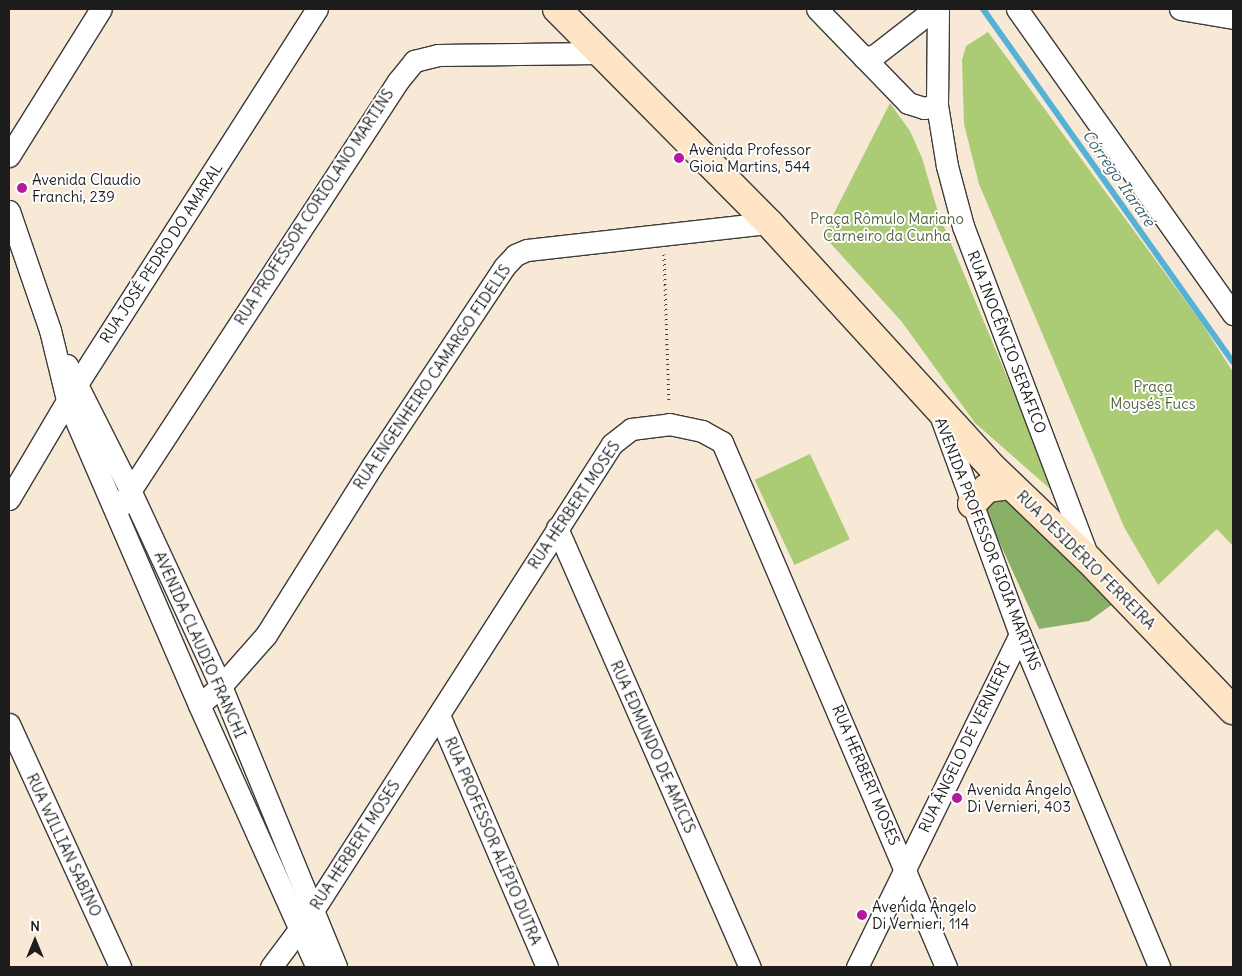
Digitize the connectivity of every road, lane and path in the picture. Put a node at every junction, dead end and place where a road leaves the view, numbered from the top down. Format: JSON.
{"nodes":[{"id":1,"x":102,"y":9,"type":"edge"},
{"id":2,"x":317,"y":9,"type":"edge"},
{"id":3,"x":557,"y":9,"type":"edge"},
{"id":4,"x":817,"y":9,"type":"edge"},
{"id":5,"x":934,"y":9,"type":"edge"},
{"id":6,"x":938,"y":9,"type":"edge"},
{"id":7,"x":1017,"y":9,"type":"edge"},
{"id":8,"x":1180,"y":9,"type":"edge"},
{"id":9,"x":1233,"y":18,"type":"edge"},
{"id":10,"x":914,"y":21,"type":"junction"},
{"id":11,"x":938,"y":47,"type":"junction"},
{"id":12,"x":599,"y":53,"type":"junction"},
{"id":13,"x":864,"y":58,"type":"junction"},
{"id":14,"x":936,"y":106,"type":"junction"},
{"id":15,"x":9,"y":156,"type":"edge"},
{"id":16,"x":9,"y":211,"type":"edge"},
{"id":17,"x":769,"y":223,"type":"junction"},
{"id":18,"x":663,"y":234,"type":"junction"},
{"id":19,"x":1233,"y":314,"type":"edge"},
{"id":20,"x":72,"y":392,"type":"junction"},
{"id":21,"x":938,"y":410,"type":"junction"},
{"id":22,"x":669,"y":424,"type":"junction"},
{"id":23,"x":1010,"y":485,"type":"junction"},
{"id":24,"x":130,"y":488,"type":"junction"},
{"id":25,"x":9,"y":499,"type":"edge"},
{"id":26,"x":1066,"y":500,"type":"junction"},
{"id":27,"x":972,"y":504,"type":"junction"},
{"id":28,"x":1032,"y":506,"type":"junction"},
{"id":29,"x":117,"y":512,"type":"junction"},
{"id":30,"x":556,"y":528,"type":"junction"},
{"id":31,"x":1089,"y":560,"type":"junction"},
{"id":32,"x":1020,"y":634,"type":"junction"},
{"id":33,"x":221,"y":686,"type":"junction"},
{"id":34,"x":198,"y":705,"type":"junction"},
{"id":35,"x":1233,"y":710,"type":"edge"},
{"id":36,"x":439,"y":715,"type":"junction"},
{"id":37,"x":9,"y":724,"type":"edge"},
{"id":38,"x":905,"y":866,"type":"junction"},
{"id":39,"x":306,"y":919,"type":"junction"},
{"id":40,"x":120,"y":967,"type":"edge"},
{"id":41,"x":272,"y":967,"type":"edge"},
{"id":42,"x":317,"y":967,"type":"edge"},
{"id":43,"x":336,"y":967,"type":"edge"},
{"id":44,"x":546,"y":967,"type":"edge"},
{"id":45,"x":750,"y":967,"type":"edge"},
{"id":46,"x":857,"y":967,"type":"edge"},
{"id":47,"x":946,"y":967,"type":"edge"},
{"id":48,"x":1159,"y":967,"type":"edge"}],
"edges":[{"from":1,"to":15,"type":"street"},
{"from":2,"to":20,"type":"street","name":"RUA JOSÉ PEDRO DO AMARAL"},
{"from":3,"to":12,"type":"street","name":"AVENIDA PROFESSOR GIOIA MARTINS"},
{"from":4,"to":13,"type":"street"},
{"from":5,"to":10,"type":"street"},
{"from":6,"to":11,"type":"street","name":"RUA INOCÊNCIO SERAFICO"},
{"from":7,"to":19,"type":"street"},
{"from":8,"to":9,"type":"street"},
{"from":10,"to":11,"type":"street"},
{"from":10,"to":13,"type":"street"},
{"from":11,"to":14,"type":"street","name":"RUA INOCÊNCIO SERAFICO"},
{"from":12,"to":17,"type":"street","name":"AVENIDA PROFESSOR GIOIA MARTINS"},
{"from":12,"to":24,"type":"street","name":"RUA PROFESSOR CORIOLANO MARTINS"},
{"from":13,"to":14,"type":"street"},
{"from":14,"to":26,"type":"street","name":"RUA INOCÊNCIO SERAFICO"},
{"from":16,"to":20,"type":"street","name":"AVENIDA CLAUDIO FRANCHI"},
{"from":17,"to":18,"type":"street","name":"RUA ENGENHEIRO CAMARGO FIDELIS"},
{"from":17,"to":21,"type":"street","name":"AVENIDA PROFESSOR GIOIA MARTINS"},
{"from":18,"to":22,"type":"path"},
{"from":18,"to":33,"type":"street","name":"RUA ENGENHEIRO CAMARGO FIDELIS"},
{"from":20,"to":24,"type":"street","name":"AVENIDA CLAUDIO FRANCHI"},
{"from":20,"to":25,"type":"street","name":"RUA JOSÉ PEDRO DO AMARAL"},
{"from":20,"to":29,"type":"street","name":"AVENIDA CLAUDIO FRANCHI"},
{"from":21,"to":23,"type":"street","name":"RUA DESIDÉRIO FERREIRA"},
{"from":21,"to":27,"type":"street","name":"AVENIDA PROFESSOR GIOIA MARTINS"},
{"from":22,"to":30,"type":"street","name":"RUA HERBERT MOSES"},
{"from":22,"to":38,"type":"street","name":"RUA HERBERT MOSES"},
{"from":23,"to":27,"type":"street"},
{"from":23,"to":28,"type":"street","name":"RUA DESIDÉRIO FERREIRA"},
{"from":24,"to":29,"type":"street","name":"RUA PROFESSOR CORIOLANO MARTINS"},
{"from":24,"to":33,"type":"street","name":"AVENIDA CLAUDIO FRANCHI"},
{"from":26,"to":28,"type":"street"},
{"from":26,"to":31,"type":"street","name":"RUA INOCÊNCIO SERAFICO"},
{"from":27,"to":32,"type":"street","name":"AVENIDA PROFESSOR GIOIA MARTINS"},
{"from":28,"to":31,"type":"street","name":"RUA DESIDÉRIO FERREIRA"},
{"from":29,"to":34,"type":"street","name":"AVENIDA CLAUDIO FRANCHI"},
{"from":30,"to":36,"type":"street","name":"RUA HERBERT MOSES"},
{"from":30,"to":45,"type":"street","name":"RUA EDMUNDO DE AMICIS"},
{"from":31,"to":35,"type":"street","name":"RUA DESIDÉRIO FERREIRA"},
{"from":32,"to":38,"type":"street","name":"RUA ÂNGELO DE VERNIERI"},
{"from":32,"to":48,"type":"street","name":"AVENIDA PROFESSOR GIOIA MARTINS"},
{"from":33,"to":34,"type":"street","name":"RUA ENGENHEIRO CAMARGO FIDELIS"},
{"from":33,"to":39,"type":"street","name":"AVENIDA CLAUDIO FRANCHI"},
{"from":34,"to":39,"type":"street","name":"AVENIDA CLAUDIO FRANCHI"},
{"from":36,"to":39,"type":"street","name":"RUA HERBERT MOSES"},
{"from":36,"to":44,"type":"street","name":"RUA PROFESSOR ALÍPIO DUTRA"},
{"from":37,"to":40,"type":"street","name":"RUA WILLIAN SABINO"},
{"from":38,"to":46,"type":"street","name":"RUA ÂNGELO DE VERNIERI"},
{"from":38,"to":47,"type":"street","name":"RUA HERBERT MOSES"},
{"from":39,"to":41,"type":"street","name":"RUA HERBERT MOSES"},
{"from":39,"to":42,"type":"street","name":"AVENIDA CLAUDIO FRANCHI"},
{"from":39,"to":43,"type":"street","name":"AVENIDA CLAUDIO FRANCHI"}]}
